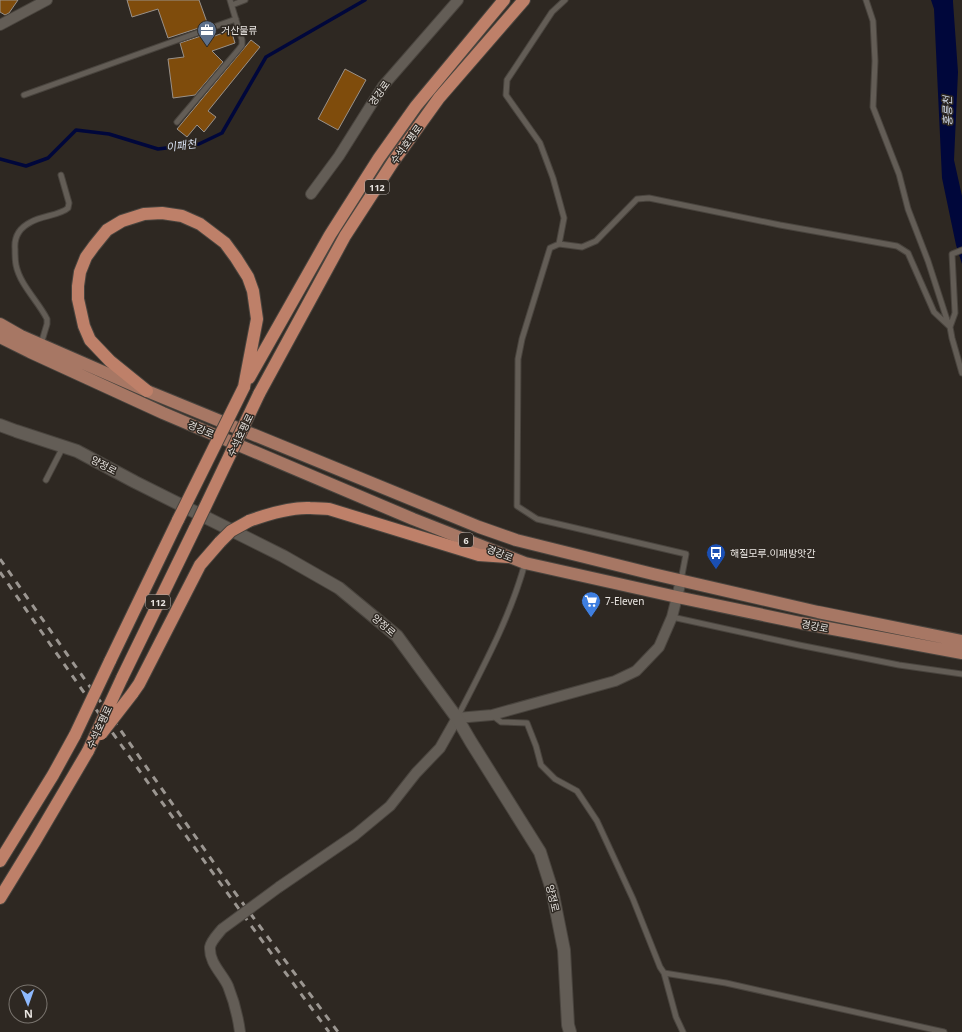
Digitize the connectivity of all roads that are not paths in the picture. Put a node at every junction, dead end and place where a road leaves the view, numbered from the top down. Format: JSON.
{"nodes":[{"id":1,"x":47,"y":0,"type":"edge"},
{"id":2,"x":245,"y":0,"type":"edge"},
{"id":3,"x":458,"y":0,"type":"edge"},
{"id":4,"x":504,"y":0,"type":"edge"},
{"id":5,"x":524,"y":0,"type":"edge"},
{"id":6,"x":565,"y":0,"type":"edge"},
{"id":7,"x":866,"y":0,"type":"edge"},
{"id":8,"x":231,"y":3,"type":"edge"},
{"id":9,"x":236,"y":19,"type":"junction"},
{"id":10,"x":0,"y":25,"type":"edge"},
{"id":11,"x":24,"y":95,"type":"dead end"},
{"id":12,"x":177,"y":122,"type":"dead end"},
{"id":13,"x":60,"y":175,"type":"dead end"},
{"id":14,"x":312,"y":194,"type":"dead end"},
{"id":15,"x":559,"y":244,"type":"junction"},
{"id":16,"x":962,"y":250,"type":"edge"},
{"id":17,"x":0,"y":324,"type":"edge"},
{"id":18,"x":950,"y":327,"type":"junction"},
{"id":19,"x":0,"y":337,"type":"edge"},
{"id":20,"x":40,"y":345,"type":"junction"},
{"id":21,"x":962,"y":373,"type":"edge"},
{"id":22,"x":244,"y":387,"type":"junction"},
{"id":23,"x":147,"y":391,"type":"junction"},
{"id":24,"x":0,"y":425,"type":"edge"},
{"id":25,"x":63,"y":446,"type":"junction"},
{"id":26,"x":46,"y":480,"type":"dead end"},
{"id":27,"x":508,"y":557,"type":"junction"},
{"id":28,"x":525,"y":563,"type":"junction"},
{"id":29,"x":681,"y":580,"type":"junction"},
{"id":30,"x":677,"y":597,"type":"junction"},
{"id":31,"x":672,"y":617,"type":"junction"},
{"id":32,"x":962,"y":641,"type":"edge"},
{"id":33,"x":962,"y":653,"type":"edge"},
{"id":34,"x":962,"y":674,"type":"edge"},
{"id":35,"x":492,"y":715,"type":"junction"},
{"id":36,"x":457,"y":718,"type":"junction"},
{"id":37,"x":88,"y":751,"type":"junction"},
{"id":38,"x":0,"y":861,"type":"edge"},
{"id":39,"x":0,"y":898,"type":"edge"},
{"id":40,"x":664,"y":973,"type":"junction"},
{"id":41,"x":240,"y":1032,"type":"edge"},
{"id":42,"x":570,"y":1032,"type":"edge"},
{"id":43,"x":683,"y":1032,"type":"edge"},
{"id":44,"x":944,"y":1032,"type":"edge"}],
"edges":[{"from":1,"to":10,"type":"street"},
{"from":2,"to":8,"type":"lane"},
{"from":3,"to":14,"type":"street","name":"경강로"},
{"from":4,"to":22,"type":"highway","name":"수석호평로","number":"112"},
{"from":5,"to":37,"type":"highway","name":"수석호평로","number":"112","bridge":true},
{"from":6,"to":15,"type":"lane"},
{"from":7,"to":18,"type":"lane"},
{"from":8,"to":9,"type":"lane"},
{"from":9,"to":11,"type":"lane"},
{"from":9,"to":12,"type":"lane"},
{"from":13,"to":20,"type":"lane"},
{"from":15,"to":18,"type":"lane"},
{"from":15,"to":29,"type":"lane"},
{"from":16,"to":18,"type":"lane"},
{"from":17,"to":20,"type":"main road","name":"경강로","number":"6"},
{"from":18,"to":21,"type":"lane"},
{"from":19,"to":27,"type":"main road","name":"경강로","number":"6"},
{"from":20,"to":23,"type":"main road","name":"경강로","number":"6"},
{"from":22,"to":23,"type":"highway"},
{"from":22,"to":38,"type":"highway","name":"수석호평로","number":"112","bridge":true},
{"from":23,"to":29,"type":"main road","name":"경강로","number":"6"},
{"from":24,"to":25,"type":"main road","name":"양정로"},
{"from":25,"to":26,"type":"lane"},
{"from":25,"to":36,"type":"main road","name":"양정로"},
{"from":27,"to":28,"type":"main road","name":"경강로","number":"6"},
{"from":27,"to":37,"type":"highway","bridge":true},
{"from":28,"to":30,"type":"main road","name":"경강로","number":"6"},
{"from":28,"to":36,"type":"lane"},
{"from":29,"to":30,"type":"street"},
{"from":29,"to":32,"type":"main road","name":"경강로","number":"6"},
{"from":30,"to":31,"type":"street"},
{"from":30,"to":33,"type":"main road","name":"경강로","number":"6"},
{"from":31,"to":34,"type":"lane"},
{"from":31,"to":35,"type":"street"},
{"from":35,"to":36,"type":"street"},
{"from":35,"to":40,"type":"lane"},
{"from":36,"to":41,"type":"street","bridge":true},
{"from":36,"to":42,"type":"main road","name":"양정로"},
{"from":37,"to":39,"type":"highway","name":"수석호평로","number":"112"},
{"from":40,"to":43,"type":"lane"},
{"from":40,"to":44,"type":"lane"}]}
